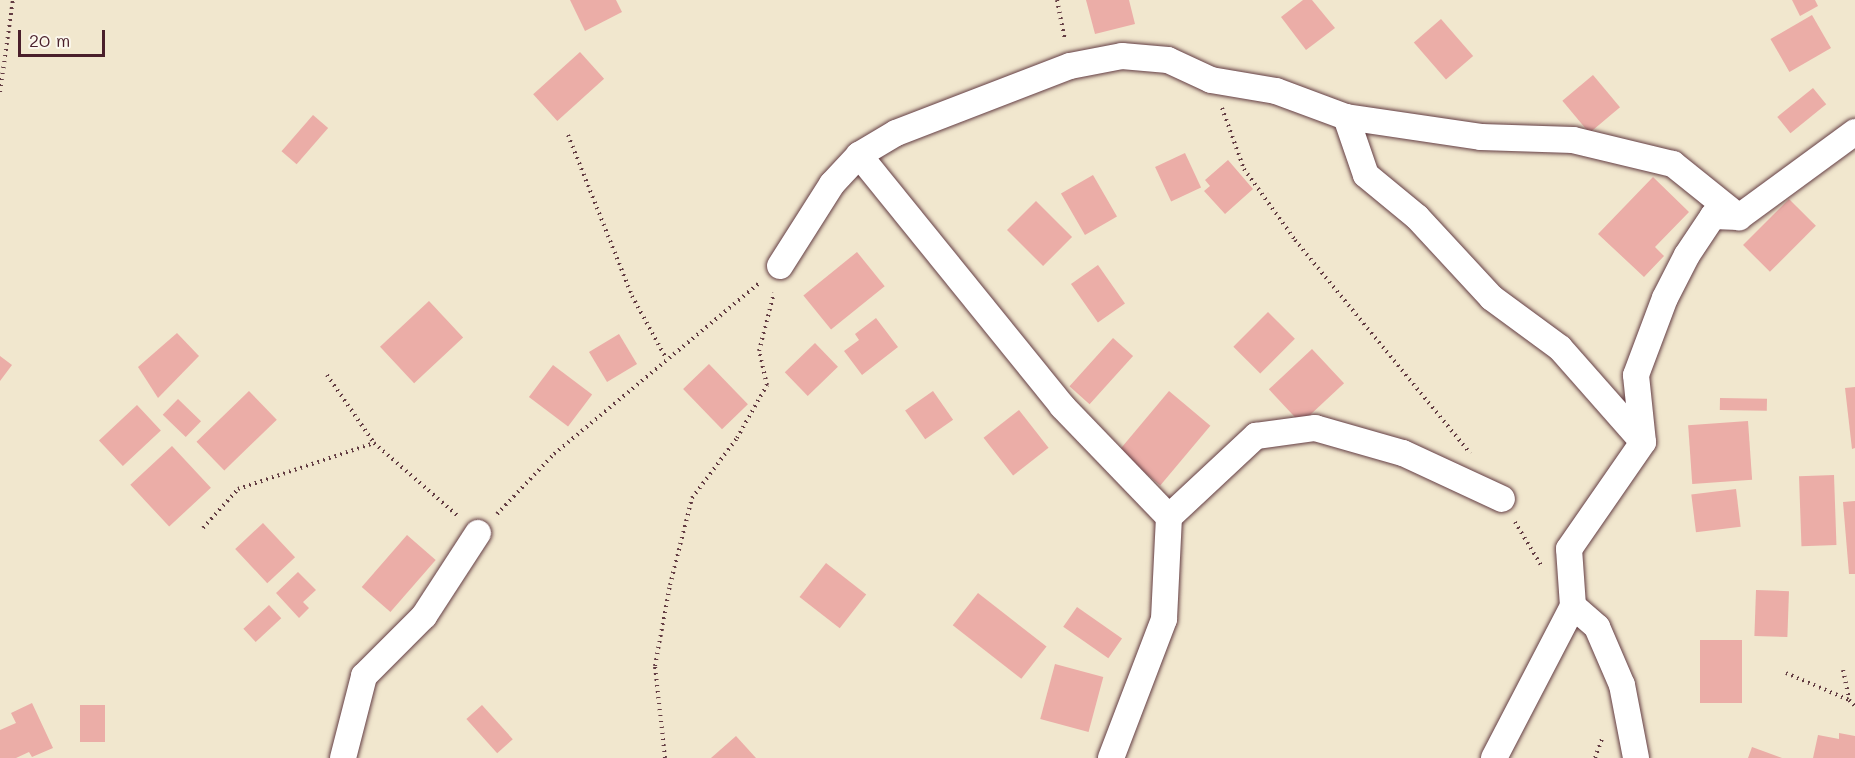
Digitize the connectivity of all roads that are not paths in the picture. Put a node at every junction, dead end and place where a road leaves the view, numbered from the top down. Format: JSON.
{"nodes":[{"id":1,"x":1346,"y":117,"type":"junction"},
{"id":2,"x":1855,"y":132,"type":"edge"},
{"id":3,"x":859,"y":155,"type":"junction"},
{"id":4,"x":1739,"y":217,"type":"junction"},
{"id":5,"x":780,"y":266,"type":"road end"},
{"id":6,"x":1643,"y":442,"type":"junction"},
{"id":7,"x":1502,"y":499,"type":"dead end"},
{"id":8,"x":1169,"y":517,"type":"junction"},
{"id":9,"x":478,"y":533,"type":"road end"},
{"id":10,"x":1572,"y":606,"type":"junction"},
{"id":11,"x":343,"y":758,"type":"edge"},
{"id":12,"x":1111,"y":758,"type":"edge"},
{"id":13,"x":1494,"y":758,"type":"edge"},
{"id":14,"x":1636,"y":758,"type":"edge"}],
"edges":[{"from":1,"to":3,"type":"street"},
{"from":1,"to":4,"type":"street"},
{"from":1,"to":6,"type":"street"},
{"from":2,"to":4,"type":"street"},
{"from":3,"to":5,"type":"street"},
{"from":3,"to":8,"type":"street"},
{"from":4,"to":6,"type":"street"},
{"from":6,"to":10,"type":"street"},
{"from":7,"to":8,"type":"street"},
{"from":8,"to":12,"type":"street"},
{"from":9,"to":11,"type":"street"},
{"from":10,"to":13,"type":"street"},
{"from":10,"to":14,"type":"street"}]}
